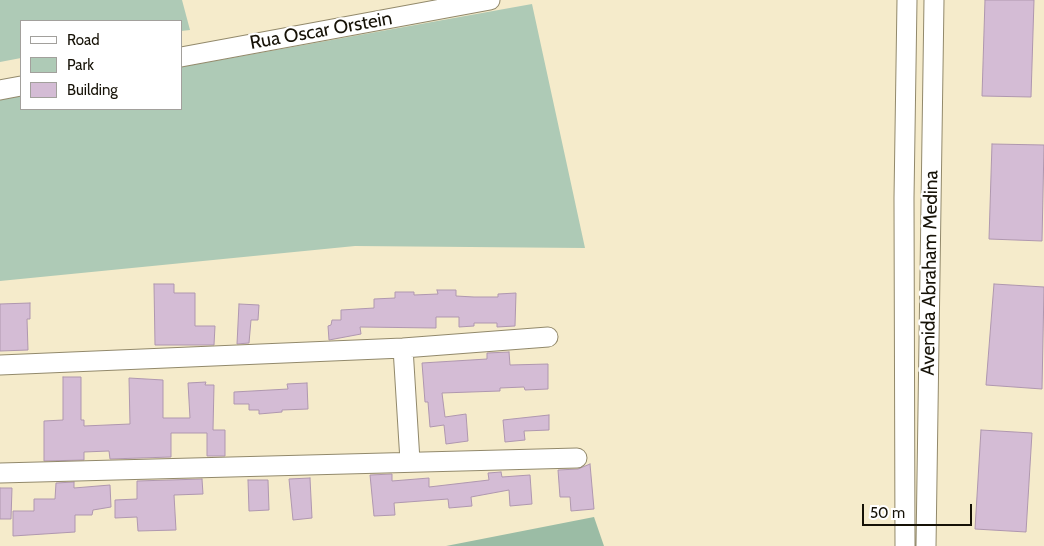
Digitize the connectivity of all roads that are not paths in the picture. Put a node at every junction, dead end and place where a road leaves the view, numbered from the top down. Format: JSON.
{"nodes":[{"id":1,"x":490,"y":0,"type":"edge"},
{"id":2,"x":907,"y":0,"type":"edge"},
{"id":3,"x":934,"y":0,"type":"edge"},
{"id":4,"x":182,"y":57,"type":"edge"},
{"id":5,"x":20,"y":86,"type":"edge"},
{"id":6,"x":0,"y":90,"type":"edge"},
{"id":7,"x":548,"y":337,"type":"dead end"},
{"id":8,"x":403,"y":348,"type":"junction"},
{"id":9,"x":0,"y":365,"type":"edge"},
{"id":10,"x":904,"y":423,"type":"junction"},
{"id":11,"x":928,"y":424,"type":"junction"},
{"id":12,"x":905,"y":455,"type":"junction"},
{"id":13,"x":577,"y":458,"type":"dead end"},
{"id":14,"x":927,"y":458,"type":"junction"},
{"id":15,"x":410,"y":461,"type":"junction"},
{"id":16,"x":0,"y":473,"type":"edge"},
{"id":17,"x":905,"y":546,"type":"edge"},
{"id":18,"x":926,"y":546,"type":"edge"}],
"edges":[{"from":1,"to":4,"type":"street","name":"Rua Oscar Orstein"},
{"from":2,"to":10,"type":"street","name":"Avenida Abraham Medina"},
{"from":3,"to":11,"type":"street","name":"Avenida Abraham Medina"},
{"from":5,"to":6,"type":"street"},
{"from":7,"to":8,"type":"street"},
{"from":8,"to":9,"type":"street"},
{"from":8,"to":15,"type":"street"},
{"from":10,"to":11,"type":"street"},
{"from":10,"to":12,"type":"street","name":"Avenida Abraham Medina"},
{"from":11,"to":14,"type":"street","name":"Avenida Abraham Medina"},
{"from":12,"to":14,"type":"street"},
{"from":12,"to":17,"type":"street","name":"Avenida Abraham Medina"},
{"from":13,"to":15,"type":"street"},
{"from":14,"to":18,"type":"street","name":"Avenida Abraham Medina"},
{"from":15,"to":16,"type":"street"}]}
